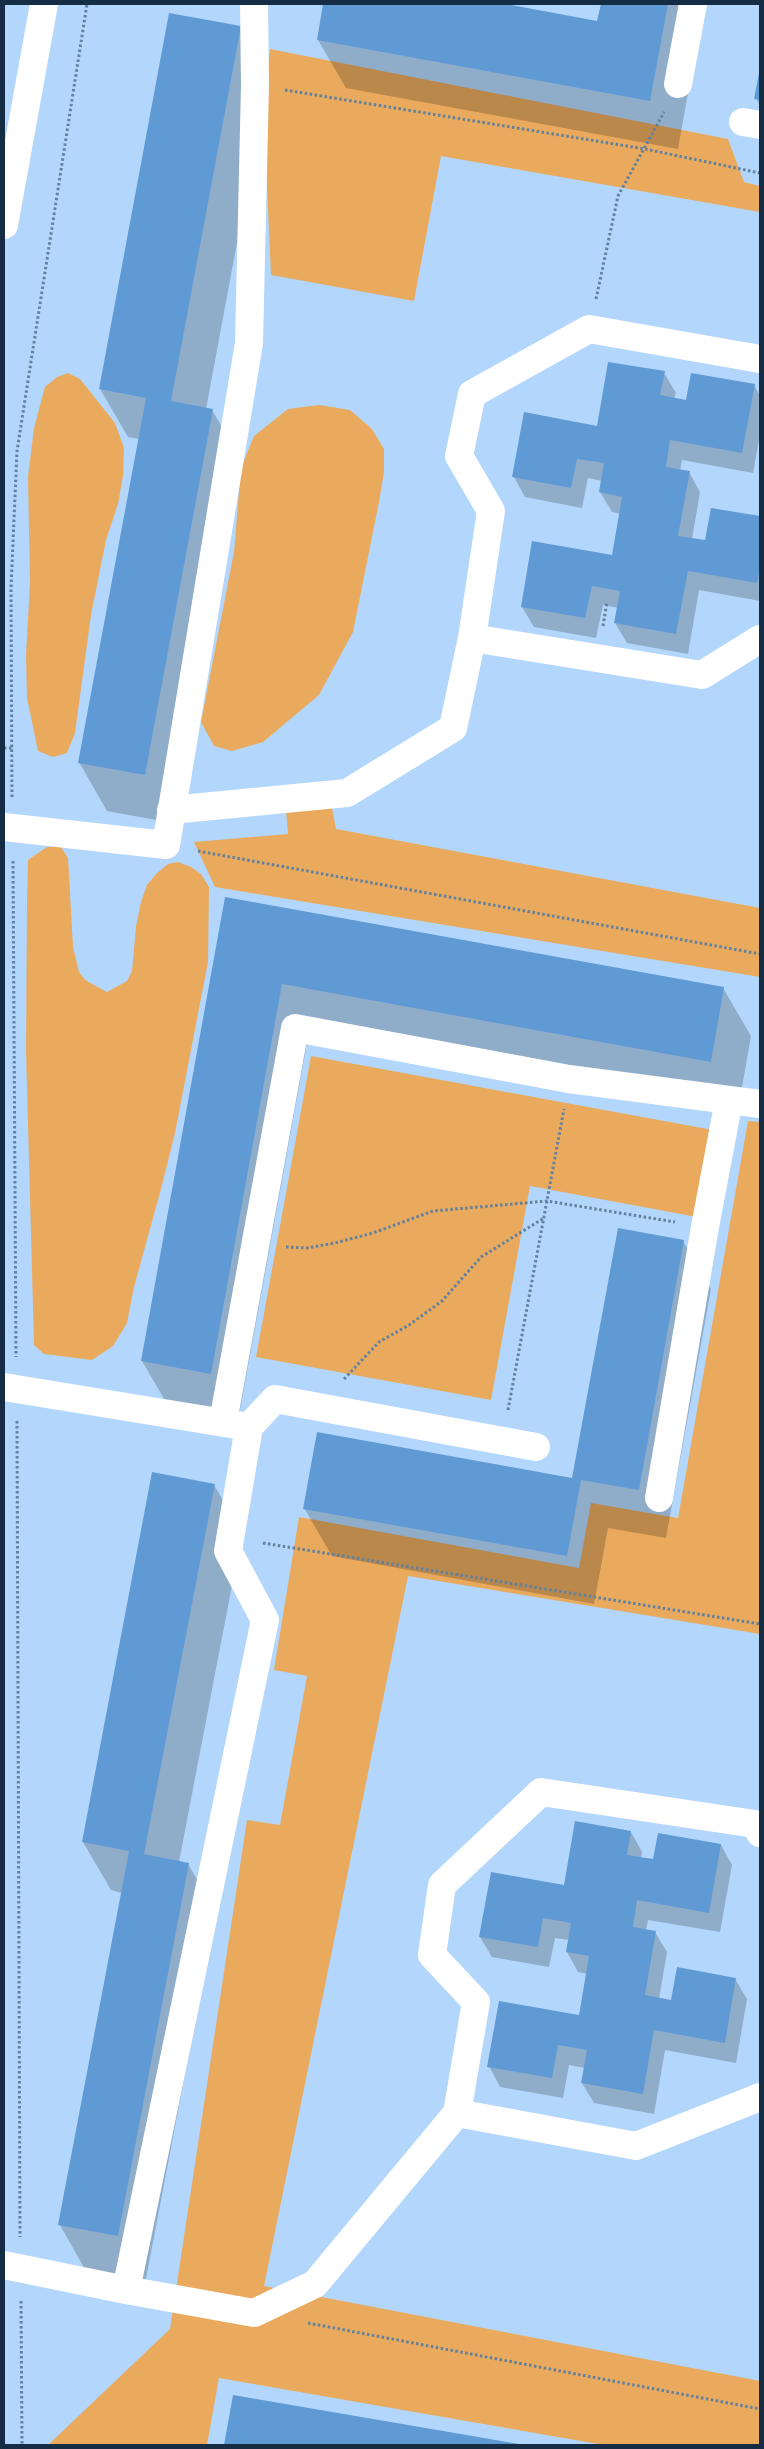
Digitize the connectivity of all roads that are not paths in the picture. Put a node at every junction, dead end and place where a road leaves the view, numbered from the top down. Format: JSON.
{"nodes":[{"id":1,"x":44,"y":4,"type":"edge"},
{"id":2,"x":254,"y":4,"type":"edge"},
{"id":3,"x":693,"y":4,"type":"edge"},
{"id":4,"x":678,"y":84,"type":"road end"},
{"id":5,"x":4,"y":225,"type":"edge"},
{"id":6,"x":760,"y":359,"type":"edge"},
{"id":7,"x":472,"y":638,"type":"junction"},
{"id":8,"x":760,"y":639,"type":"edge"},
{"id":9,"x":171,"y":810,"type":"junction"},
{"id":10,"x":8,"y":827,"type":"edge"},
{"id":11,"x":729,"y":1100,"type":"junction"},
{"id":12,"x":760,"y":1104,"type":"edge"},
{"id":13,"x":10,"y":1388,"type":"edge"},
{"id":14,"x":236,"y":1424,"type":"junction"},
{"id":15,"x":536,"y":1447,"type":"dead end"},
{"id":16,"x":659,"y":1498,"type":"dead end"},
{"id":17,"x":760,"y":1833,"type":"edge"},
{"id":18,"x":760,"y":2097,"type":"edge"},
{"id":19,"x":457,"y":2113,"type":"junction"},
{"id":20,"x":12,"y":2268,"type":"edge"},
{"id":21,"x":126,"y":2290,"type":"junction"}],
"edges":[{"from":1,"to":5,"type":"street"},
{"from":2,"to":9,"type":"street"},
{"from":3,"to":4,"type":"street"},
{"from":6,"to":7,"type":"street"},
{"from":7,"to":8,"type":"street"},
{"from":7,"to":9,"type":"street"},
{"from":9,"to":10,"type":"street"},
{"from":11,"to":12,"type":"street"},
{"from":11,"to":14,"type":"street"},
{"from":11,"to":16,"type":"street"},
{"from":13,"to":14,"type":"street"},
{"from":14,"to":15,"type":"street"},
{"from":14,"to":21,"type":"street"},
{"from":17,"to":19,"type":"street"},
{"from":18,"to":19,"type":"street"},
{"from":19,"to":21,"type":"street"},
{"from":20,"to":21,"type":"street"}]}
